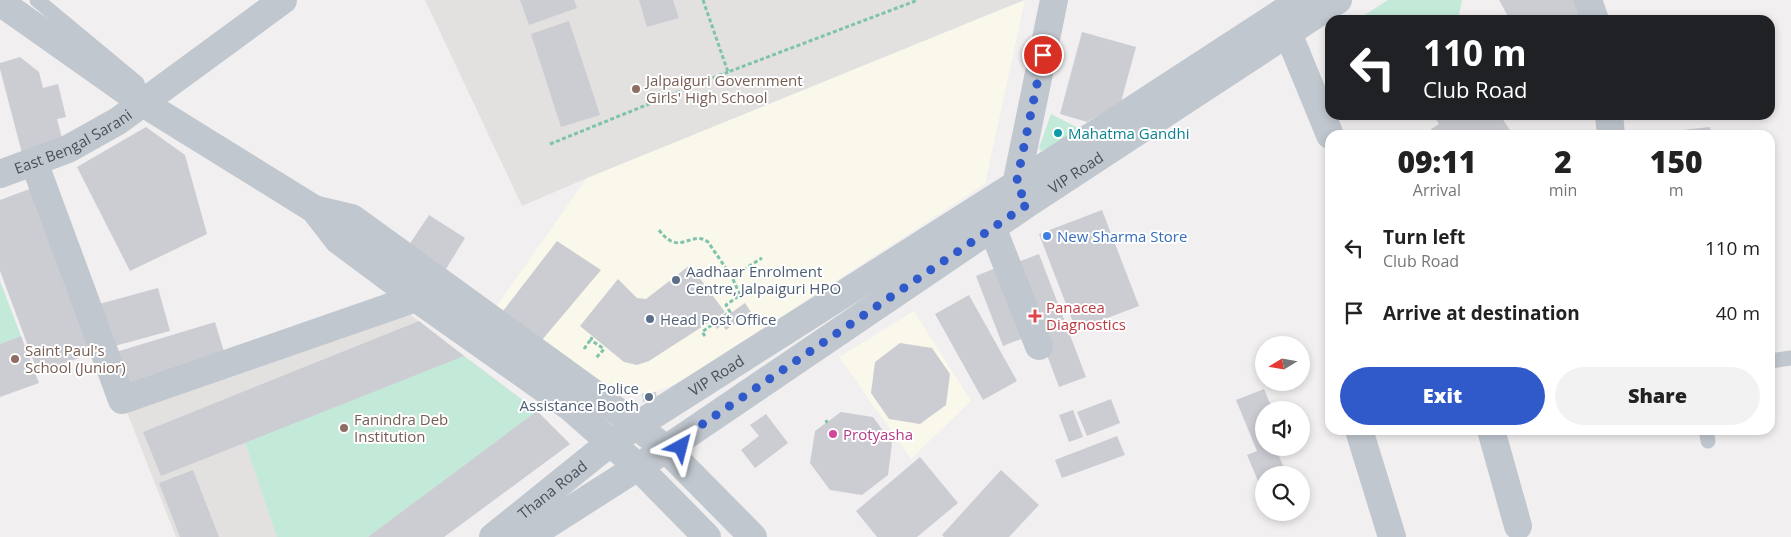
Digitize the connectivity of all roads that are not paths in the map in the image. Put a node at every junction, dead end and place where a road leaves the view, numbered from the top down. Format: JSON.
{"nodes":[{"id":1,"x":37,"y":0,"type":"edge"},
{"id":2,"x":282,"y":0,"type":"edge"},
{"id":3,"x":1054,"y":0,"type":"edge"},
{"id":4,"x":1301,"y":0,"type":"edge"},
{"id":5,"x":1338,"y":0,"type":"edge"},
{"id":6,"x":1588,"y":0,"type":"edge"},
{"id":7,"x":0,"y":2,"type":"edge"},
{"id":8,"x":1593,"y":15,"type":"edge"},
{"id":9,"x":1288,"y":33,"type":"junction"},
{"id":10,"x":143,"y":103,"type":"junction"},
{"id":11,"x":1328,"y":130,"type":"edge"},
{"id":12,"x":34,"y":162,"type":"junction"},
{"id":13,"x":0,"y":174,"type":"edge"},
{"id":14,"x":1022,"y":194,"type":"junction"},
{"id":15,"x":314,"y":209,"type":"junction"},
{"id":16,"x":992,"y":227,"type":"junction"},
{"id":17,"x":416,"y":298,"type":"junction"},
{"id":18,"x":1039,"y":346,"type":"dead end"},
{"id":19,"x":1791,"y":358,"type":"edge"},
{"id":20,"x":1775,"y":361,"type":"edge"},
{"id":21,"x":702,"y":384,"type":"junction"},
{"id":22,"x":591,"y":407,"type":"junction"},
{"id":23,"x":1361,"y":435,"type":"edge"},
{"id":24,"x":1492,"y":435,"type":"edge"},
{"id":25,"x":661,"y":437,"type":"junction"},
{"id":26,"x":625,"y":455,"type":"junction"},
{"id":27,"x":584,"y":463,"type":"junction"},
{"id":28,"x":608,"y":485,"type":"junction"},
{"id":29,"x":658,"y":488,"type":"junction"},
{"id":30,"x":1518,"y":526,"type":"dead end"},
{"id":31,"x":493,"y":537,"type":"edge"},
{"id":32,"x":528,"y":537,"type":"edge"},
{"id":33,"x":707,"y":537,"type":"edge"},
{"id":34,"x":753,"y":537,"type":"edge"},
{"id":35,"x":1392,"y":537,"type":"edge"}],
"edges":[{"from":1,"to":10,"type":"lane"},
{"from":2,"to":10,"type":"street","name":"East Bengal Sarani"},
{"from":3,"to":14,"type":"street"},
{"from":4,"to":14,"type":"street","name":"VIP Road"},
{"from":5,"to":9,"type":"street","name":"VIP Road"},
{"from":6,"to":8,"type":"street"},
{"from":7,"to":10,"type":"street"},
{"from":9,"to":11,"type":"street"},
{"from":9,"to":14,"type":"street","name":"VIP Road"},
{"from":10,"to":12,"type":"street","name":"East Bengal Sarani"},
{"from":10,"to":15,"type":"street"},
{"from":12,"to":13,"type":"street","name":"East Bengal Sarani"},
{"from":12,"to":17,"type":"street"},
{"from":14,"to":16,"type":"street","name":"VIP Road"},
{"from":14,"to":21,"type":"street","name":"VIP Road"},
{"from":15,"to":17,"type":"street"},
{"from":15,"to":22,"type":"street"},
{"from":16,"to":18,"type":"street"},
{"from":16,"to":25,"type":"street","name":"VIP Road"},
{"from":17,"to":22,"type":"street"},
{"from":19,"to":20,"type":"lane"},
{"from":21,"to":22,"type":"street"},
{"from":21,"to":25,"type":"street","name":"VIP Road"},
{"from":22,"to":25,"type":"street"},
{"from":22,"to":26,"type":"street"},
{"from":22,"to":27,"type":"street"},
{"from":23,"to":35,"type":"street"},
{"from":24,"to":30,"type":"street"},
{"from":25,"to":26,"type":"street"},
{"from":25,"to":26,"type":"street"},
{"from":25,"to":34,"type":"street"},
{"from":26,"to":27,"type":"street","name":"Thana Road"},
{"from":26,"to":28,"type":"street","name":"Thana Road"},
{"from":26,"to":29,"type":"street"},
{"from":27,"to":31,"type":"street","name":"Thana Road"},
{"from":28,"to":29,"type":"street"},
{"from":28,"to":32,"type":"street","name":"Thana Road"},
{"from":29,"to":33,"type":"street"}]}
